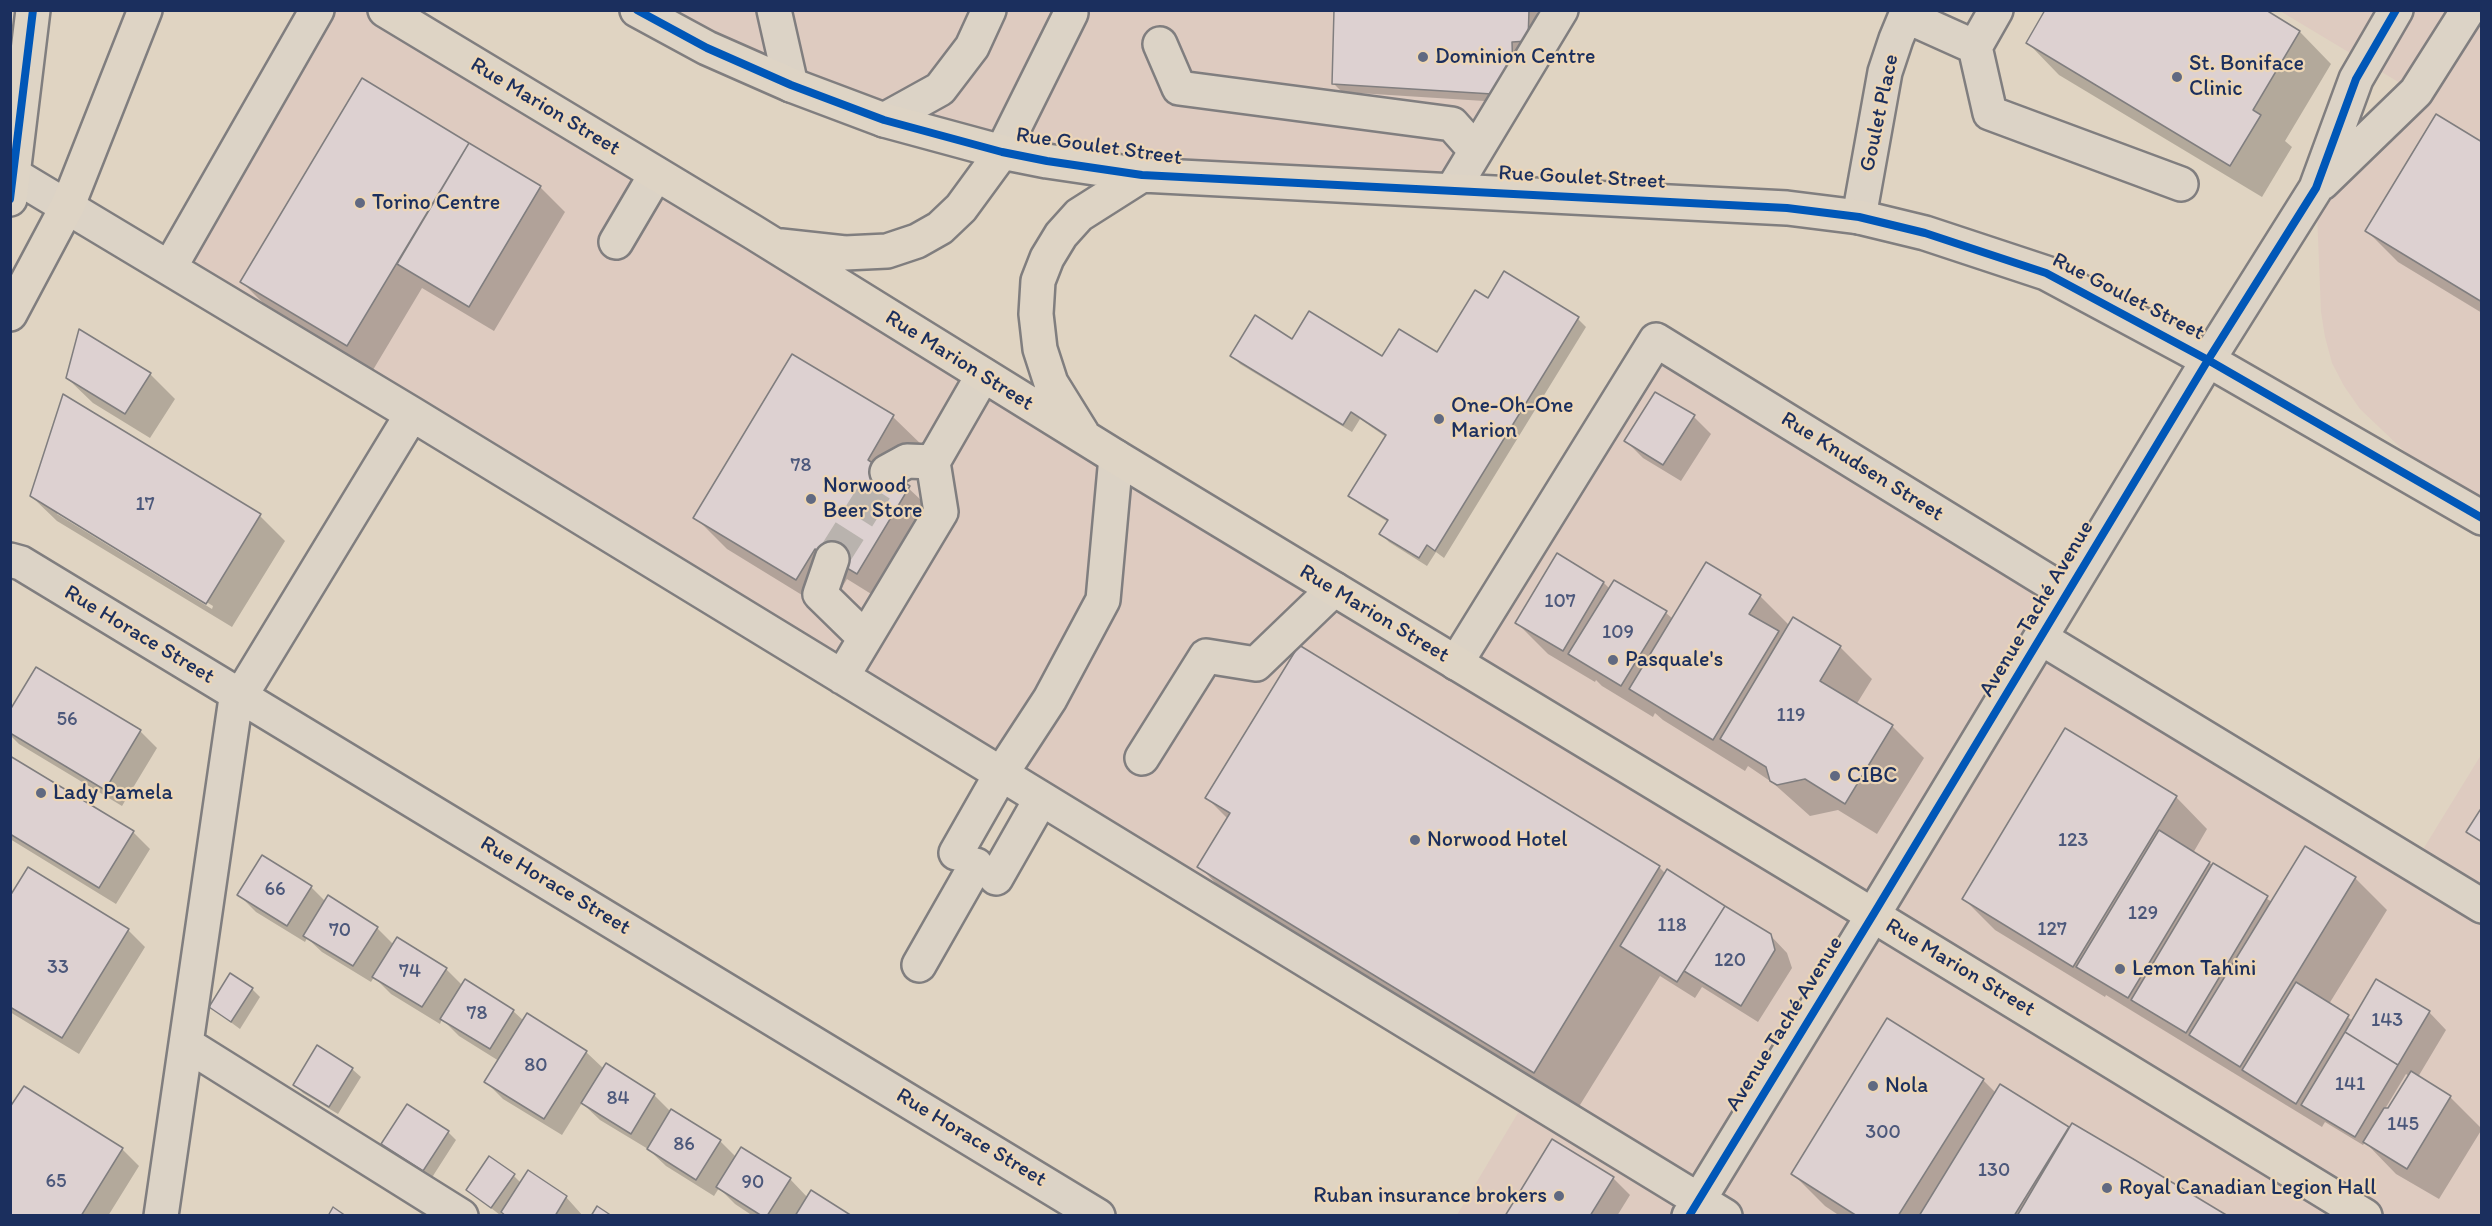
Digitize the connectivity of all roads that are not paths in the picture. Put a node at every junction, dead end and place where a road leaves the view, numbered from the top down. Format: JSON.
{"nodes":[{"id":1,"x":33,"y":10,"type":"edge"},
{"id":2,"x":145,"y":10,"type":"edge"},
{"id":3,"x":318,"y":10,"type":"edge"},
{"id":4,"x":385,"y":10,"type":"edge"},
{"id":5,"x":637,"y":10,"type":"edge"},
{"id":6,"x":774,"y":10,"type":"edge"},
{"id":7,"x":989,"y":10,"type":"edge"},
{"id":8,"x":1561,"y":10,"type":"edge"},
{"id":9,"x":1996,"y":10,"type":"edge"},
{"id":10,"x":2397,"y":10,"type":"edge"},
{"id":11,"x":2468,"y":10,"type":"edge"},
{"id":12,"x":1071,"y":13,"type":"dead end"},
{"id":13,"x":1907,"y":13,"type":"edge"},
{"id":14,"x":1160,"y":44,"type":"dead end"},
{"id":15,"x":1975,"y":47,"type":"junction"},
{"id":16,"x":791,"y":85,"type":"junction"},
{"id":17,"x":884,"y":120,"type":"junction"},
{"id":18,"x":1476,"y":151,"type":"junction"},
{"id":19,"x":1002,"y":152,"type":"junction"},
{"id":20,"x":656,"y":174,"type":"junction"},
{"id":21,"x":1142,"y":175,"type":"junction"},
{"id":22,"x":12,"y":182,"type":"edge"},
{"id":23,"x":2181,"y":184,"type":"dead end"},
{"id":24,"x":2316,"y":188,"type":"junction"},
{"id":25,"x":1453,"y":189,"type":"junction"},
{"id":26,"x":68,"y":205,"type":"junction"},
{"id":27,"x":1859,"y":217,"type":"junction"},
{"id":28,"x":616,"y":242,"type":"dead end"},
{"id":29,"x":774,"y":245,"type":"junction"},
{"id":30,"x":170,"y":267,"type":"junction"},
{"id":31,"x":10,"y":314,"type":"edge"},
{"id":32,"x":2208,"y":360,"type":"junction"},
{"id":33,"x":983,"y":375,"type":"junction"},
{"id":34,"x":411,"y":414,"type":"junction"},
{"id":35,"x":1085,"y":439,"type":"junction"},
{"id":36,"x":1116,"y":458,"type":"junction"},
{"id":37,"x":933,"y":462,"type":"junction"},
{"id":38,"x":887,"y":472,"type":"tunnel mouth"},
{"id":39,"x":2481,"y":518,"type":"edge"},
{"id":40,"x":832,"y":559,"type":"tunnel mouth"},
{"id":41,"x":10,"y":560,"type":"edge"},
{"id":42,"x":1334,"y":589,"type":"junction"},
{"id":43,"x":2067,"y":593,"type":"junction"},
{"id":44,"x":865,"y":638,"type":"junction"},
{"id":45,"x":2041,"y":638,"type":"junction"},
{"id":46,"x":1456,"y":663,"type":"junction"},
{"id":47,"x":842,"y":677,"type":"junction"},
{"id":48,"x":241,"y":696,"type":"junction"},
{"id":49,"x":1142,"y":758,"type":"dead end"},
{"id":50,"x":1001,"y":774,"type":"junction"},
{"id":51,"x":1041,"y":798,"type":"junction"},
{"id":52,"x":976,"y":866,"type":"junction"},
{"id":53,"x":2481,"y":906,"type":"edge"},
{"id":54,"x":1873,"y":915,"type":"junction"},
{"id":55,"x":919,"y":965,"type":"dead end"},
{"id":56,"x":186,"y":1044,"type":"junction"},
{"id":57,"x":1704,"y":1210,"type":"edge"},
{"id":58,"x":161,"y":1215,"type":"edge"},
{"id":59,"x":460,"y":1215,"type":"edge"},
{"id":60,"x":1098,"y":1215,"type":"edge"},
{"id":61,"x":2364,"y":1215,"type":"edge"}],
"edges":[{"from":1,"to":22,"type":"main road"},
{"from":2,"to":26,"type":"main road"},
{"from":3,"to":30,"type":"street"},
{"from":4,"to":20,"type":"main road","name":"Rue Marion Street"},
{"from":5,"to":16,"type":"main road","name":"Rue Goulet Street"},
{"from":6,"to":16,"type":"street"},
{"from":7,"to":17,"type":"street"},
{"from":8,"to":18,"type":"street"},
{"from":9,"to":15,"type":"street"},
{"from":10,"to":24,"type":"street","name":"Avenue Taché Avenue"},
{"from":11,"to":24,"type":"street","name":"Avenue Taché Avenue"},
{"from":12,"to":19,"type":"street"},
{"from":13,"to":15,"type":"street"},
{"from":13,"to":27,"type":"street","name":"Goulet Place"},
{"from":14,"to":18,"type":"street"},
{"from":15,"to":23,"type":"street"},
{"from":16,"to":17,"type":"main road","name":"Rue Goulet Street"},
{"from":17,"to":19,"type":"main road","name":"Rue Goulet Street"},
{"from":18,"to":25,"type":"street"},
{"from":19,"to":21,"type":"main road","name":"Rue Goulet Street"},
{"from":19,"to":29,"type":"main road"},
{"from":20,"to":28,"type":"street"},
{"from":20,"to":29,"type":"main road","name":"Rue Marion Street"},
{"from":21,"to":25,"type":"main road","name":"Rue Goulet Street"},
{"from":21,"to":35,"type":"main road"},
{"from":22,"to":26,"type":"street"},
{"from":24,"to":32,"type":"street","name":"Avenue Taché Avenue"},
{"from":25,"to":27,"type":"main road","name":"Rue Goulet Street"},
{"from":26,"to":30,"type":"street"},
{"from":26,"to":31,"type":"main road"},
{"from":27,"to":32,"type":"main road","name":"Rue Goulet Street"},
{"from":29,"to":33,"type":"main road","name":"Rue Marion Street"},
{"from":30,"to":34,"type":"street"},
{"from":32,"to":39,"type":"main road","name":"Rue Goulet Street"},
{"from":32,"to":43,"type":"street","name":"Avenue Taché Avenue"},
{"from":33,"to":35,"type":"main road","name":"Rue Marion Street"},
{"from":33,"to":37,"type":"street"},
{"from":34,"to":47,"type":"street"},
{"from":34,"to":48,"type":"street"},
{"from":35,"to":36,"type":"main road","name":"Rue Marion Street"},
{"from":36,"to":42,"type":"main road","name":"Rue Marion Street"},
{"from":36,"to":50,"type":"street"},
{"from":37,"to":38,"type":"street"},
{"from":37,"to":44,"type":"street"},
{"from":40,"to":44,"type":"street"},
{"from":41,"to":48,"type":"street","name":"Rue Horace Street"},
{"from":42,"to":46,"type":"main road","name":"Rue Marion Street"},
{"from":42,"to":49,"type":"street"},
{"from":43,"to":45,"type":"street","name":"Avenue Taché Avenue"},
{"from":43,"to":46,"type":"street","name":"Rue Knudsen Street"},
{"from":44,"to":47,"type":"street"},
{"from":45,"to":53,"type":"street"},
{"from":45,"to":54,"type":"street","name":"Avenue Taché Avenue"},
{"from":46,"to":54,"type":"main road","name":"Rue Marion Street"},
{"from":47,"to":50,"type":"street"},
{"from":48,"to":56,"type":"street"},
{"from":48,"to":60,"type":"street","name":"Rue Horace Street"},
{"from":50,"to":51,"type":"street"},
{"from":50,"to":52,"type":"street"},
{"from":51,"to":52,"type":"street"},
{"from":51,"to":57,"type":"street"},
{"from":52,"to":55,"type":"street"},
{"from":54,"to":57,"type":"street","name":"Avenue Taché Avenue"},
{"from":54,"to":61,"type":"main road","name":"Rue Marion Street"},
{"from":56,"to":58,"type":"street"},
{"from":56,"to":59,"type":"street"}]}
